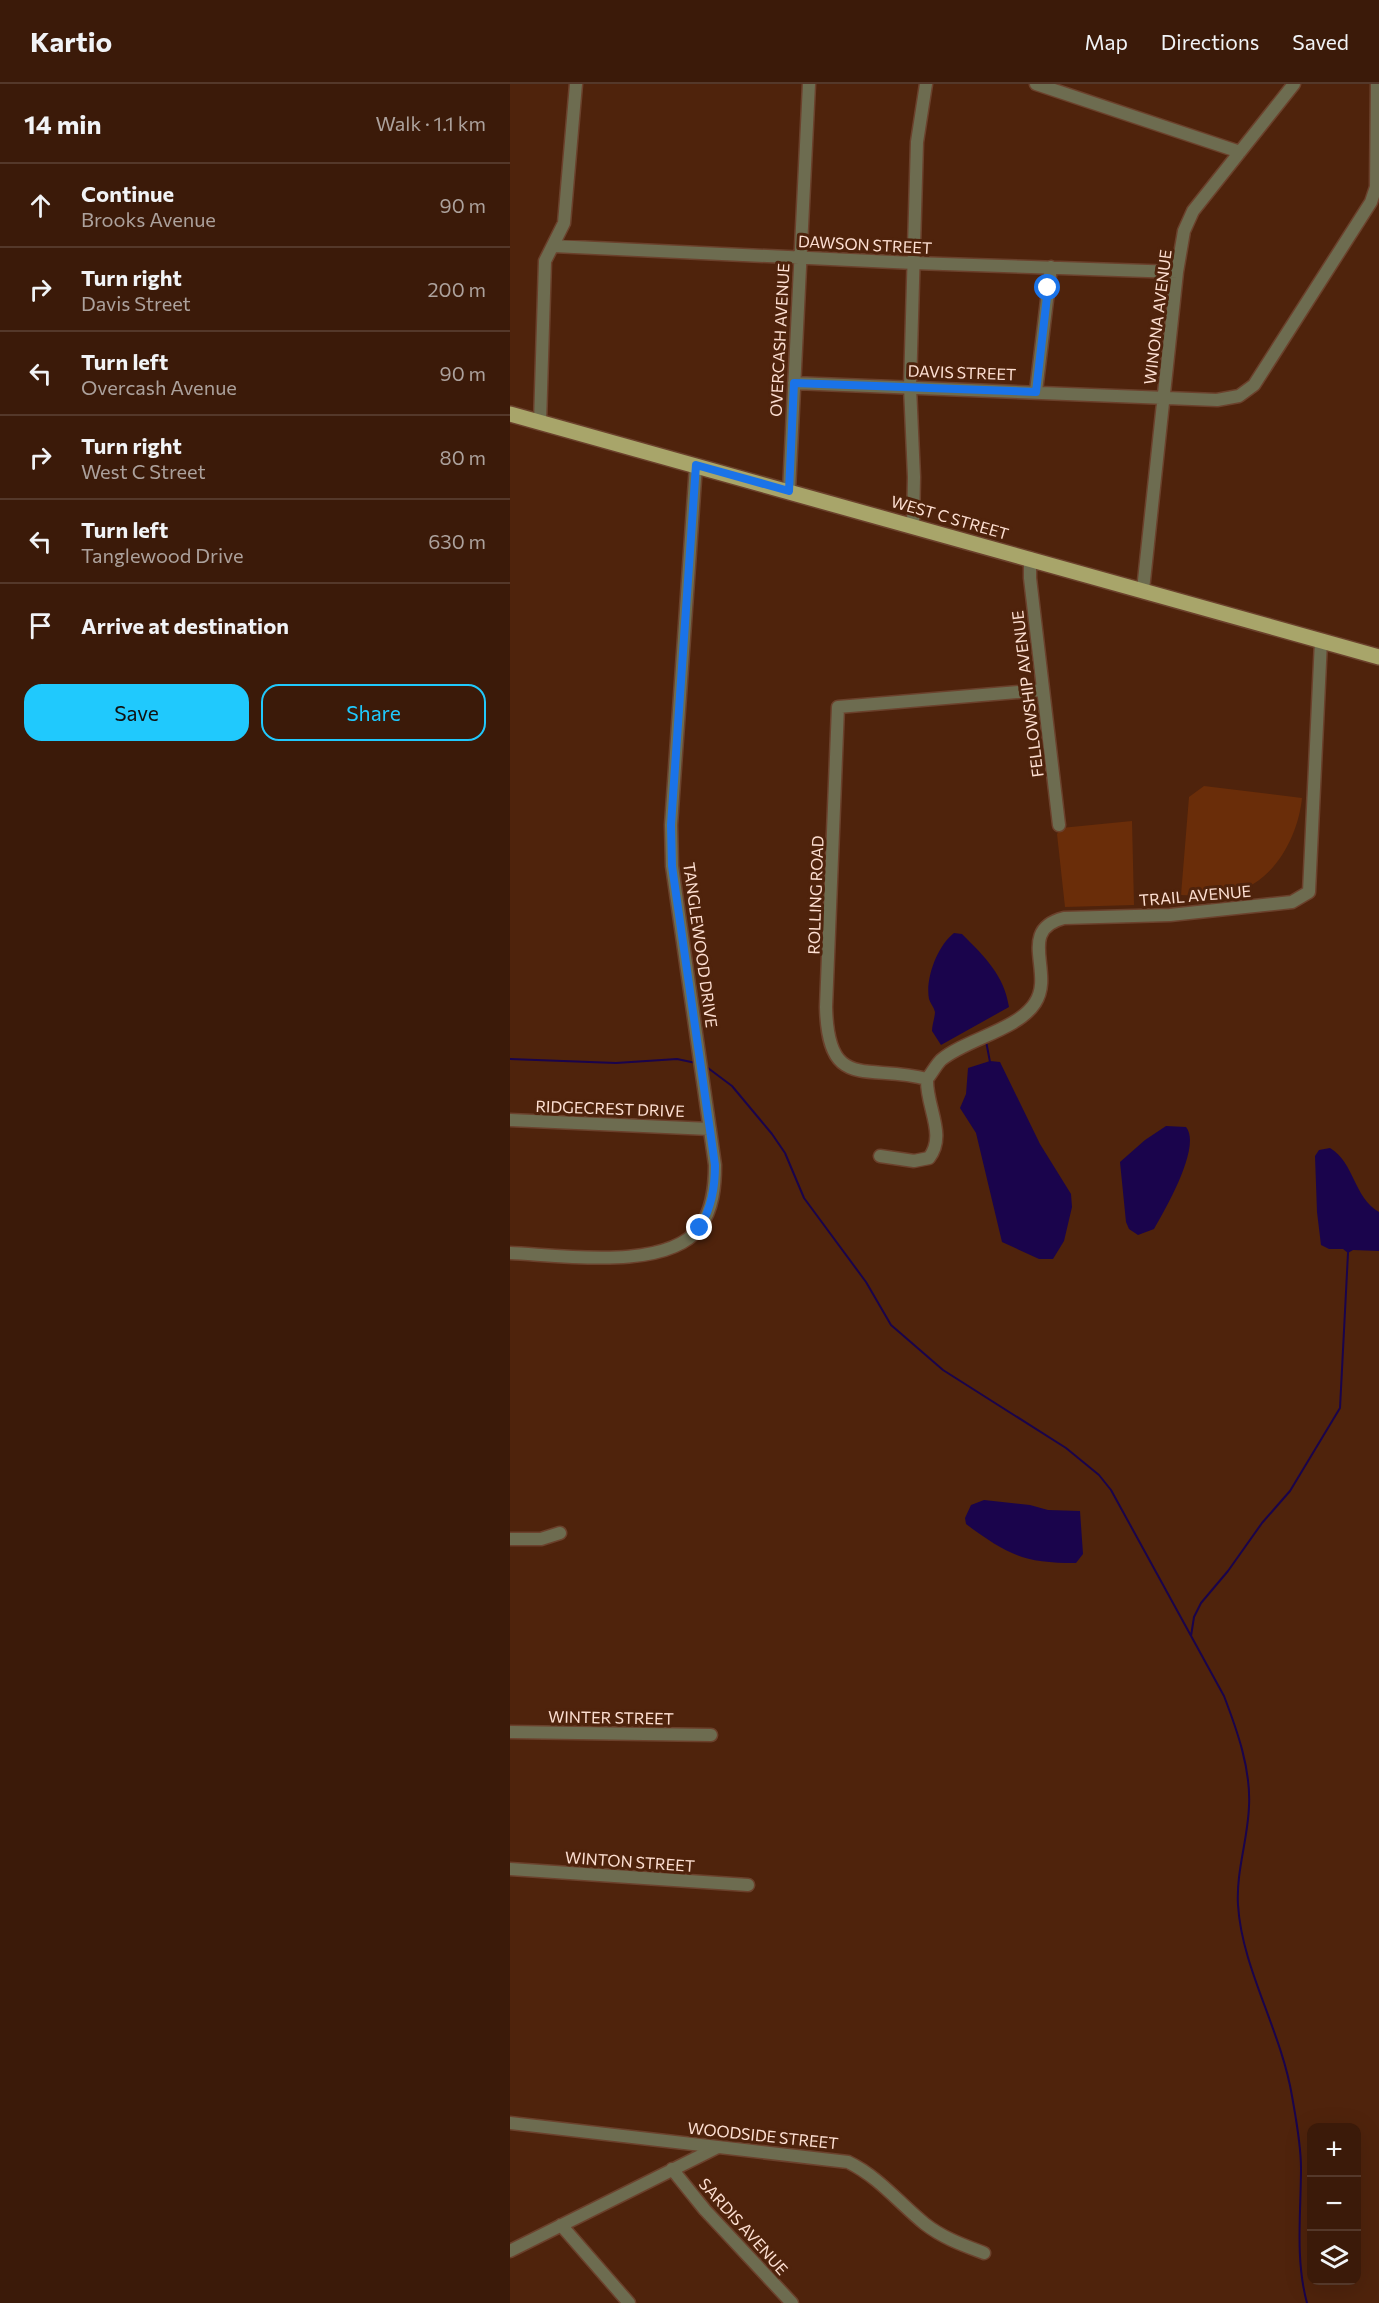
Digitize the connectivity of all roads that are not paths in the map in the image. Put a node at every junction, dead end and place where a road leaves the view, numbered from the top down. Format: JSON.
{"nodes":[{"id":1,"x":576,"y":84,"type":"edge"},
{"id":2,"x":809,"y":84,"type":"edge"},
{"id":3,"x":926,"y":84,"type":"edge"},
{"id":4,"x":1036,"y":84,"type":"edge"},
{"id":5,"x":1294,"y":84,"type":"edge"},
{"id":6,"x":1377,"y":84,"type":"edge"},
{"id":7,"x":1240,"y":152,"type":"junction"},
{"id":8,"x":553,"y":246,"type":"junction"},
{"id":9,"x":800,"y":257,"type":"junction"},
{"id":10,"x":914,"y":263,"type":"junction"},
{"id":11,"x":1051,"y":267,"type":"junction"},
{"id":12,"x":1177,"y":272,"type":"junction"},
{"id":13,"x":794,"y":383,"type":"junction"},
{"id":14,"x":910,"y":387,"type":"junction"},
{"id":15,"x":1036,"y":392,"type":"junction"},
{"id":16,"x":1165,"y":397,"type":"junction"},
{"id":17,"x":510,"y":414,"type":"edge"},
{"id":18,"x":540,"y":422,"type":"junction"},
{"id":19,"x":696,"y":465,"type":"junction"},
{"id":20,"x":789,"y":491,"type":"junction"},
{"id":21,"x":912,"y":525,"type":"junction"},
{"id":22,"x":1030,"y":558,"type":"junction"},
{"id":23,"x":1143,"y":590,"type":"junction"},
{"id":24,"x":1321,"y":641,"type":"junction"},
{"id":25,"x":1379,"y":657,"type":"edge"},
{"id":26,"x":1042,"y":690,"type":"junction"},
{"id":27,"x":1059,"y":825,"type":"dead end"},
{"id":28,"x":927,"y":1079,"type":"junction"},
{"id":29,"x":510,"y":1120,"type":"edge"},
{"id":30,"x":710,"y":1129,"type":"junction"},
{"id":31,"x":879,"y":1156,"type":"dead end"},
{"id":32,"x":510,"y":1252,"type":"edge"},
{"id":33,"x":560,"y":1533,"type":"dead end"},
{"id":34,"x":510,"y":1539,"type":"edge"},
{"id":35,"x":510,"y":1732,"type":"edge"},
{"id":36,"x":711,"y":1735,"type":"dead end"},
{"id":37,"x":510,"y":1869,"type":"edge"},
{"id":38,"x":748,"y":1885,"type":"dead end"},
{"id":39,"x":510,"y":2123,"type":"edge"},
{"id":40,"x":718,"y":2147,"type":"junction"},
{"id":41,"x":672,"y":2169,"type":"junction"},
{"id":42,"x":561,"y":2225,"type":"junction"},
{"id":43,"x":510,"y":2250,"type":"edge"},
{"id":44,"x":984,"y":2253,"type":"dead end"},
{"id":45,"x":629,"y":2303,"type":"edge"},
{"id":46,"x":792,"y":2303,"type":"edge"}],
"edges":[{"from":1,"to":8,"type":"street"},
{"from":2,"to":9,"type":"street","name":"OVERCASH AVENUE"},
{"from":3,"to":10,"type":"street"},
{"from":4,"to":7,"type":"street"},
{"from":5,"to":7,"type":"street","name":"WINONA AVENUE"},
{"from":6,"to":16,"type":"street","name":"DAVIS STREET"},
{"from":7,"to":12,"type":"street","name":"WINONA AVENUE"},
{"from":8,"to":9,"type":"street","name":"DAWSON STREET"},
{"from":8,"to":18,"type":"street"},
{"from":9,"to":10,"type":"street","name":"DAWSON STREET"},
{"from":9,"to":13,"type":"street","name":"OVERCASH AVENUE"},
{"from":10,"to":11,"type":"street","name":"DAWSON STREET"},
{"from":10,"to":14,"type":"street"},
{"from":11,"to":12,"type":"street","name":"DAWSON STREET"},
{"from":11,"to":15,"type":"street"},
{"from":12,"to":16,"type":"street","name":"WINONA AVENUE"},
{"from":13,"to":14,"type":"street","name":"DAVIS STREET"},
{"from":13,"to":20,"type":"street","name":"OVERCASH AVENUE"},
{"from":14,"to":15,"type":"street","name":"DAVIS STREET"},
{"from":14,"to":21,"type":"street"},
{"from":15,"to":16,"type":"street","name":"DAVIS STREET"},
{"from":16,"to":23,"type":"street","name":"WINONA AVENUE"},
{"from":17,"to":18,"type":"main road","name":"WEST C STREET"},
{"from":18,"to":19,"type":"main road","name":"WEST C STREET"},
{"from":19,"to":20,"type":"main road","name":"WEST C STREET"},
{"from":19,"to":30,"type":"street","name":"TANGLEWOOD DRIVE"},
{"from":20,"to":21,"type":"main road","name":"WEST C STREET"},
{"from":21,"to":22,"type":"main road","name":"WEST C STREET"},
{"from":22,"to":23,"type":"main road","name":"WEST C STREET"},
{"from":22,"to":26,"type":"street","name":"FELLOWSHIP AVENUE"},
{"from":23,"to":24,"type":"main road","name":"WEST C STREET"},
{"from":24,"to":25,"type":"main road","name":"WEST C STREET"},
{"from":24,"to":28,"type":"street","name":"TRAIL AVENUE"},
{"from":26,"to":27,"type":"street","name":"FELLOWSHIP AVENUE"},
{"from":26,"to":28,"type":"street","name":"ROLLING ROAD"},
{"from":28,"to":31,"type":"street"},
{"from":29,"to":30,"type":"street","name":"RIDGECREST DRIVE"},
{"from":30,"to":32,"type":"street","name":"TANGLEWOOD DRIVE"},
{"from":33,"to":34,"type":"street"},
{"from":35,"to":36,"type":"street","name":"WINTER STREET"},
{"from":37,"to":38,"type":"street","name":"WINTON STREET"},
{"from":39,"to":40,"type":"street","name":"WOODSIDE STREET"},
{"from":40,"to":41,"type":"street"},
{"from":40,"to":44,"type":"street","name":"WOODSIDE STREET"},
{"from":41,"to":42,"type":"street"},
{"from":41,"to":46,"type":"street","name":"SARDIS AVENUE"},
{"from":42,"to":43,"type":"street"},
{"from":42,"to":45,"type":"street"}]}
